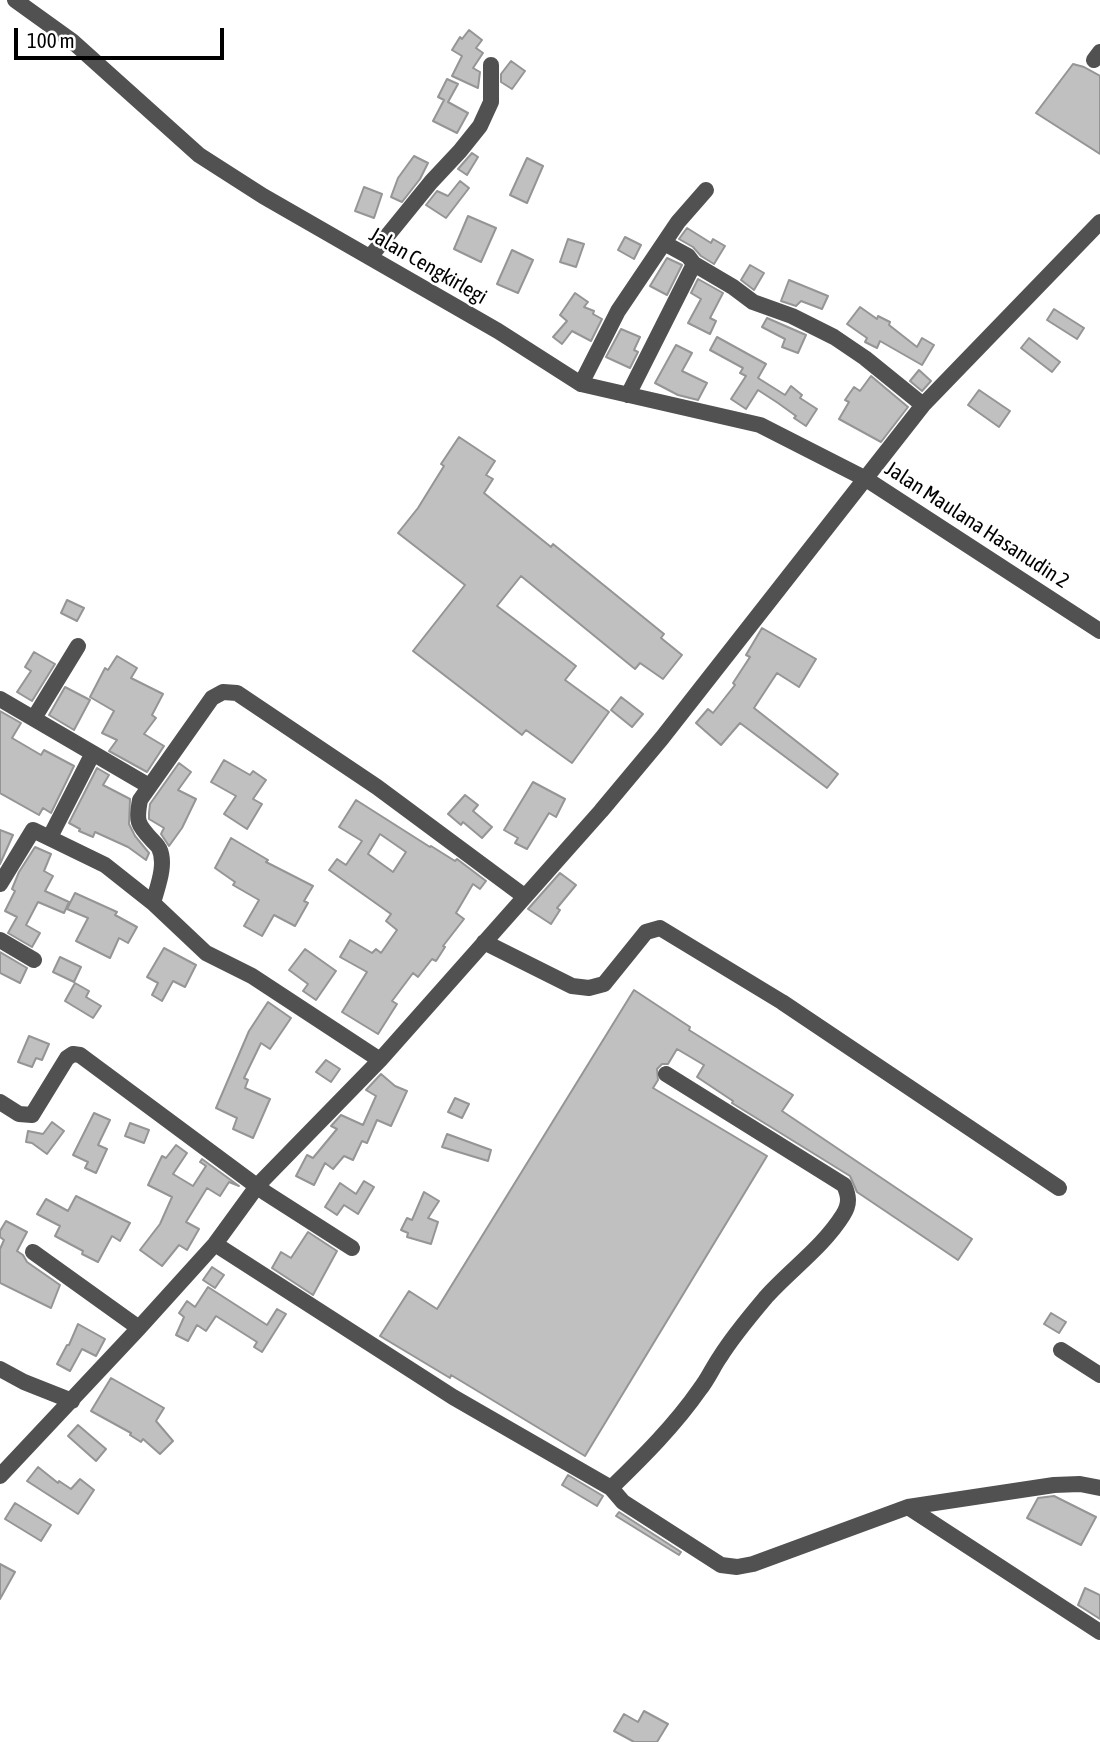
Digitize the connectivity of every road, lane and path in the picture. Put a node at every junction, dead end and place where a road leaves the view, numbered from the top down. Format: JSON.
{"nodes":[{"id":1,"x":15,"y":0,"type":"edge"},
{"id":2,"x":491,"y":65,"type":"dead end"},
{"id":3,"x":706,"y":190,"type":"dead end"},
{"id":4,"x":1100,"y":222,"type":"edge"},
{"id":5,"x":664,"y":243,"type":"junction"},
{"id":6,"x":370,"y":257,"type":"junction"},
{"id":7,"x":694,"y":264,"type":"junction"},
{"id":8,"x":581,"y":384,"type":"junction"},
{"id":9,"x":628,"y":395,"type":"junction"},
{"id":10,"x":923,"y":405,"type":"junction"},
{"id":11,"x":866,"y":479,"type":"junction"},
{"id":12,"x":1100,"y":631,"type":"edge"},
{"id":13,"x":78,"y":646,"type":"dead end"},
{"id":14,"x":0,"y":699,"type":"edge"},
{"id":15,"x":34,"y":718,"type":"junction"},
{"id":16,"x":93,"y":753,"type":"junction"},
{"id":17,"x":149,"y":786,"type":"junction"},
{"id":18,"x":50,"y":837,"type":"junction"},
{"id":19,"x":0,"y":884,"type":"edge"},
{"id":20,"x":524,"y":896,"type":"junction"},
{"id":21,"x":153,"y":903,"type":"junction"},
{"id":22,"x":0,"y":940,"type":"edge"},
{"id":23,"x":484,"y":942,"type":"junction"},
{"id":24,"x":34,"y":960,"type":"dead end"},
{"id":25,"x":380,"y":1060,"type":"junction"},
{"id":26,"x":666,"y":1074,"type":"dead end"},
{"id":27,"x":0,"y":1102,"type":"edge"},
{"id":28,"x":258,"y":1185,"type":"junction"},
{"id":29,"x":1059,"y":1188,"type":"dead end"},
{"id":30,"x":215,"y":1244,"type":"junction"},
{"id":31,"x":352,"y":1248,"type":"dead end"},
{"id":32,"x":33,"y":1252,"type":"dead end"},
{"id":33,"x":139,"y":1328,"type":"junction"},
{"id":34,"x":1061,"y":1350,"type":"dead end"},
{"id":35,"x":0,"y":1369,"type":"edge"},
{"id":36,"x":1100,"y":1375,"type":"edge"},
{"id":37,"x":72,"y":1401,"type":"junction"},
{"id":38,"x":0,"y":1476,"type":"edge"},
{"id":39,"x":611,"y":1488,"type":"junction"},
{"id":40,"x":1100,"y":1488,"type":"edge"},
{"id":41,"x":908,"y":1507,"type":"junction"},
{"id":42,"x":1100,"y":1632,"type":"edge"}],
"edges":[{"from":1,"to":6,"type":"street","name":"Jalan Cengkirlegi"},
{"from":2,"to":6,"type":"street"},
{"from":3,"to":5,"type":"street"},
{"from":4,"to":10,"type":"street"},
{"from":5,"to":7,"type":"street"},
{"from":5,"to":8,"type":"street"},
{"from":6,"to":8,"type":"street","name":"Jalan Cengkirlegi"},
{"from":7,"to":9,"type":"street"},
{"from":7,"to":10,"type":"street"},
{"from":8,"to":9,"type":"street","name":"Jalan Cengkirlegi"},
{"from":9,"to":11,"type":"street","name":"Jalan Cengkirlegi"},
{"from":10,"to":11,"type":"street"},
{"from":11,"to":12,"type":"street","name":"Jalan Maulana Hasanudin 2"},
{"from":11,"to":20,"type":"street"},
{"from":13,"to":15,"type":"street"},
{"from":14,"to":15,"type":"street"},
{"from":15,"to":16,"type":"street"},
{"from":16,"to":17,"type":"street"},
{"from":16,"to":18,"type":"street"},
{"from":17,"to":20,"type":"street"},
{"from":17,"to":21,"type":"street"},
{"from":18,"to":19,"type":"street"},
{"from":18,"to":21,"type":"street"},
{"from":20,"to":23,"type":"street"},
{"from":21,"to":25,"type":"street"},
{"from":22,"to":24,"type":"street"},
{"from":23,"to":25,"type":"street"},
{"from":23,"to":29,"type":"street"},
{"from":25,"to":28,"type":"street"},
{"from":26,"to":39,"type":"street"},
{"from":27,"to":28,"type":"street"},
{"from":28,"to":30,"type":"street"},
{"from":28,"to":31,"type":"street"},
{"from":30,"to":33,"type":"street"},
{"from":30,"to":39,"type":"street"},
{"from":32,"to":33,"type":"street"},
{"from":33,"to":37,"type":"street"},
{"from":34,"to":36,"type":"street"},
{"from":35,"to":37,"type":"street"},
{"from":37,"to":38,"type":"street"},
{"from":39,"to":41,"type":"street"},
{"from":40,"to":41,"type":"street"},
{"from":41,"to":42,"type":"street"}]}
